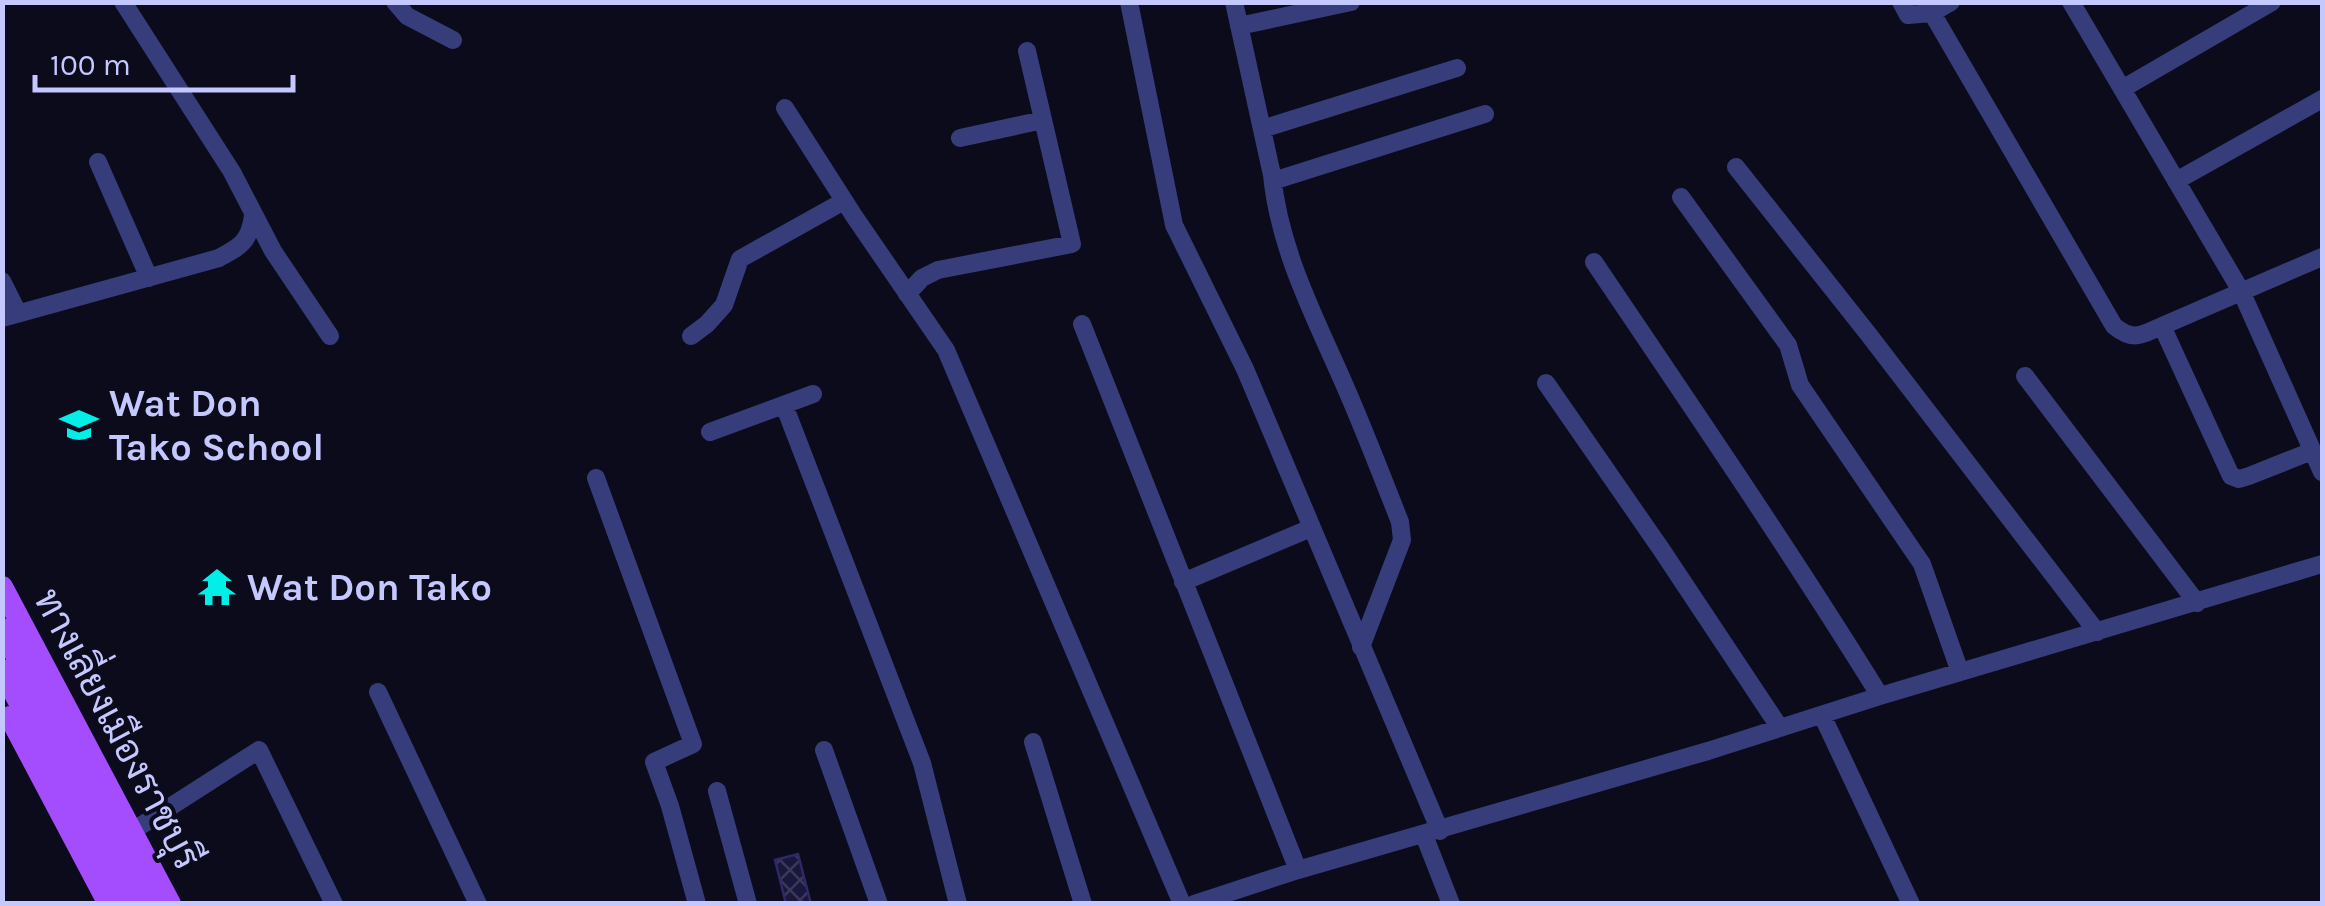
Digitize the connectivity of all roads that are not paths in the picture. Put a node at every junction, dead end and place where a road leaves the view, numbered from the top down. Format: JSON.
{"nodes":[{"id":1,"x":123,"y":2,"type":"edge"},
{"id":2,"x":395,"y":2,"type":"edge"},
{"id":3,"x":1129,"y":2,"type":"edge"},
{"id":4,"x":1234,"y":2,"type":"edge"},
{"id":5,"x":1351,"y":2,"type":"edge"},
{"id":6,"x":1901,"y":2,"type":"edge"},
{"id":7,"x":1950,"y":2,"type":"edge"},
{"id":8,"x":2071,"y":2,"type":"edge"},
{"id":9,"x":2272,"y":2,"type":"edge"},
{"id":10,"x":1932,"y":12,"type":"junction"},
{"id":11,"x":1239,"y":26,"type":"junction"},
{"id":12,"x":453,"y":40,"type":"dead end"},
{"id":13,"x":1026,"y":52,"type":"dead end"},
{"id":14,"x":1457,"y":68,"type":"dead end"},
{"id":15,"x":2122,"y":89,"type":"junction"},
{"id":16,"x":2322,"y":100,"type":"edge"},
{"id":17,"x":785,"y":108,"type":"dead end"},
{"id":18,"x":1486,"y":114,"type":"dead end"},
{"id":19,"x":1043,"y":120,"type":"junction"},
{"id":20,"x":1262,"y":129,"type":"junction"},
{"id":21,"x":960,"y":138,"type":"dead end"},
{"id":22,"x":98,"y":162,"type":"dead end"},
{"id":23,"x":1736,"y":167,"type":"dead end"},
{"id":24,"x":2176,"y":180,"type":"junction"},
{"id":25,"x":1272,"y":182,"type":"junction"},
{"id":26,"x":1681,"y":198,"type":"dead end"},
{"id":27,"x":844,"y":201,"type":"junction"},
{"id":28,"x":253,"y":216,"type":"junction"},
{"id":29,"x":2322,"y":257,"type":"edge"},
{"id":30,"x":1594,"y":262,"type":"dead end"},
{"id":31,"x":150,"y":278,"type":"junction"},
{"id":32,"x":2,"y":280,"type":"edge"},
{"id":33,"x":2241,"y":290,"type":"junction"},
{"id":34,"x":907,"y":294,"type":"junction"},
{"id":35,"x":10,"y":316,"type":"edge"},
{"id":36,"x":1082,"y":324,"type":"dead end"},
{"id":37,"x":2162,"y":326,"type":"junction"},
{"id":38,"x":330,"y":336,"type":"dead end"},
{"id":39,"x":691,"y":336,"type":"dead end"},
{"id":40,"x":2025,"y":376,"type":"dead end"},
{"id":41,"x":1546,"y":383,"type":"dead end"},
{"id":42,"x":812,"y":394,"type":"dead end"},
{"id":43,"x":784,"y":405,"type":"junction"},
{"id":44,"x":710,"y":432,"type":"dead end"},
{"id":45,"x":2312,"y":452,"type":"junction"},
{"id":46,"x":2322,"y":472,"type":"edge"},
{"id":47,"x":596,"y":478,"type":"dead end"},
{"id":48,"x":1311,"y":528,"type":"junction"},
{"id":49,"x":2322,"y":564,"type":"edge"},
{"id":50,"x":1182,"y":582,"type":"junction"},
{"id":51,"x":2,"y":587,"type":"edge"},
{"id":52,"x":2197,"y":603,"type":"junction"},
{"id":53,"x":2,"y":629,"type":"edge"},
{"id":54,"x":2097,"y":632,"type":"junction"},
{"id":55,"x":1361,"y":647,"type":"junction"},
{"id":56,"x":2,"y":670,"type":"edge"},
{"id":57,"x":1960,"y":672,"type":"junction"},
{"id":58,"x":378,"y":692,"type":"dead end"},
{"id":59,"x":1880,"y":696,"type":"junction"},
{"id":60,"x":2,"y":702,"type":"edge"},
{"id":61,"x":1822,"y":714,"type":"junction"},
{"id":62,"x":1780,"y":728,"type":"junction"},
{"id":63,"x":1033,"y":742,"type":"dead end"},
{"id":64,"x":824,"y":750,"type":"dead end"},
{"id":65,"x":717,"y":791,"type":"dead end"},
{"id":66,"x":131,"y":832,"type":"junction"},
{"id":67,"x":1432,"y":833,"type":"junction"},
{"id":68,"x":1298,"y":870,"type":"junction"},
{"id":69,"x":1235,"y":897,"type":"edge"},
{"id":70,"x":110,"y":904,"type":"edge"},
{"id":71,"x":130,"y":904,"type":"edge"},
{"id":72,"x":152,"y":904,"type":"edge"},
{"id":73,"x":170,"y":904,"type":"edge"},
{"id":74,"x":334,"y":904,"type":"edge"},
{"id":75,"x":478,"y":904,"type":"edge"},
{"id":76,"x":698,"y":904,"type":"edge"},
{"id":77,"x":748,"y":904,"type":"edge"},
{"id":78,"x":880,"y":904,"type":"edge"},
{"id":79,"x":958,"y":904,"type":"edge"},
{"id":80,"x":1083,"y":904,"type":"edge"},
{"id":81,"x":1182,"y":904,"type":"edge"},
{"id":82,"x":1194,"y":904,"type":"edge"},
{"id":83,"x":1451,"y":904,"type":"edge"},
{"id":84,"x":1910,"y":904,"type":"edge"}],
"edges":[{"from":1,"to":28,"type":"street"},
{"from":2,"to":12,"type":"street"},
{"from":3,"to":48,"type":"street"},
{"from":4,"to":11,"type":"street"},
{"from":5,"to":11,"type":"street"},
{"from":6,"to":10,"type":"street"},
{"from":7,"to":10,"type":"street"},
{"from":8,"to":15,"type":"street"},
{"from":9,"to":15,"type":"street"},
{"from":10,"to":37,"type":"street"},
{"from":11,"to":20,"type":"street"},
{"from":13,"to":19,"type":"street"},
{"from":14,"to":20,"type":"street"},
{"from":15,"to":24,"type":"street"},
{"from":16,"to":24,"type":"street"},
{"from":17,"to":27,"type":"street"},
{"from":18,"to":25,"type":"street"},
{"from":19,"to":21,"type":"street"},
{"from":19,"to":34,"type":"street"},
{"from":20,"to":25,"type":"street"},
{"from":22,"to":31,"type":"street"},
{"from":23,"to":54,"type":"street"},
{"from":24,"to":33,"type":"street"},
{"from":25,"to":55,"type":"street"},
{"from":26,"to":57,"type":"street"},
{"from":27,"to":34,"type":"street"},
{"from":27,"to":39,"type":"street"},
{"from":28,"to":31,"type":"street"},
{"from":28,"to":38,"type":"street"},
{"from":29,"to":33,"type":"street"},
{"from":30,"to":59,"type":"street"},
{"from":31,"to":35,"type":"street"},
{"from":32,"to":35,"type":"street"},
{"from":33,"to":37,"type":"street"},
{"from":33,"to":45,"type":"street"},
{"from":34,"to":81,"type":"street"},
{"from":36,"to":50,"type":"street"},
{"from":37,"to":45,"type":"street"},
{"from":40,"to":52,"type":"street"},
{"from":41,"to":62,"type":"street"},
{"from":42,"to":43,"type":"street"},
{"from":43,"to":44,"type":"street"},
{"from":43,"to":79,"type":"street"},
{"from":45,"to":46,"type":"street"},
{"from":47,"to":76,"type":"street"},
{"from":48,"to":50,"type":"street"},
{"from":48,"to":55,"type":"street"},
{"from":49,"to":52,"type":"street"},
{"from":50,"to":68,"type":"street"},
{"from":51,"to":66,"type":"main road","name":"ทางเลี่ยงเมืองราชบุรี"},
{"from":52,"to":54,"type":"street"},
{"from":53,"to":72,"type":"main road","name":"ทางเลี่ยงเมืองราชบุรี"},
{"from":54,"to":57,"type":"street"},
{"from":55,"to":67,"type":"street"},
{"from":56,"to":71,"type":"main road","name":"ทางเลี่ยงเมืองราชบุรี"},
{"from":57,"to":59,"type":"street"},
{"from":58,"to":75,"type":"street"},
{"from":59,"to":61,"type":"street"},
{"from":60,"to":70,"type":"main road"},
{"from":61,"to":62,"type":"street"},
{"from":61,"to":84,"type":"street"},
{"from":62,"to":67,"type":"street"},
{"from":63,"to":80,"type":"street"},
{"from":64,"to":78,"type":"street"},
{"from":65,"to":77,"type":"street"},
{"from":66,"to":73,"type":"main road","name":"ทางเลี่ยงเมืองราชบุรี"},
{"from":66,"to":74,"type":"street"},
{"from":67,"to":68,"type":"street"},
{"from":67,"to":83,"type":"street"},
{"from":68,"to":69,"type":"street"},
{"from":69,"to":82,"type":"street"}]}
